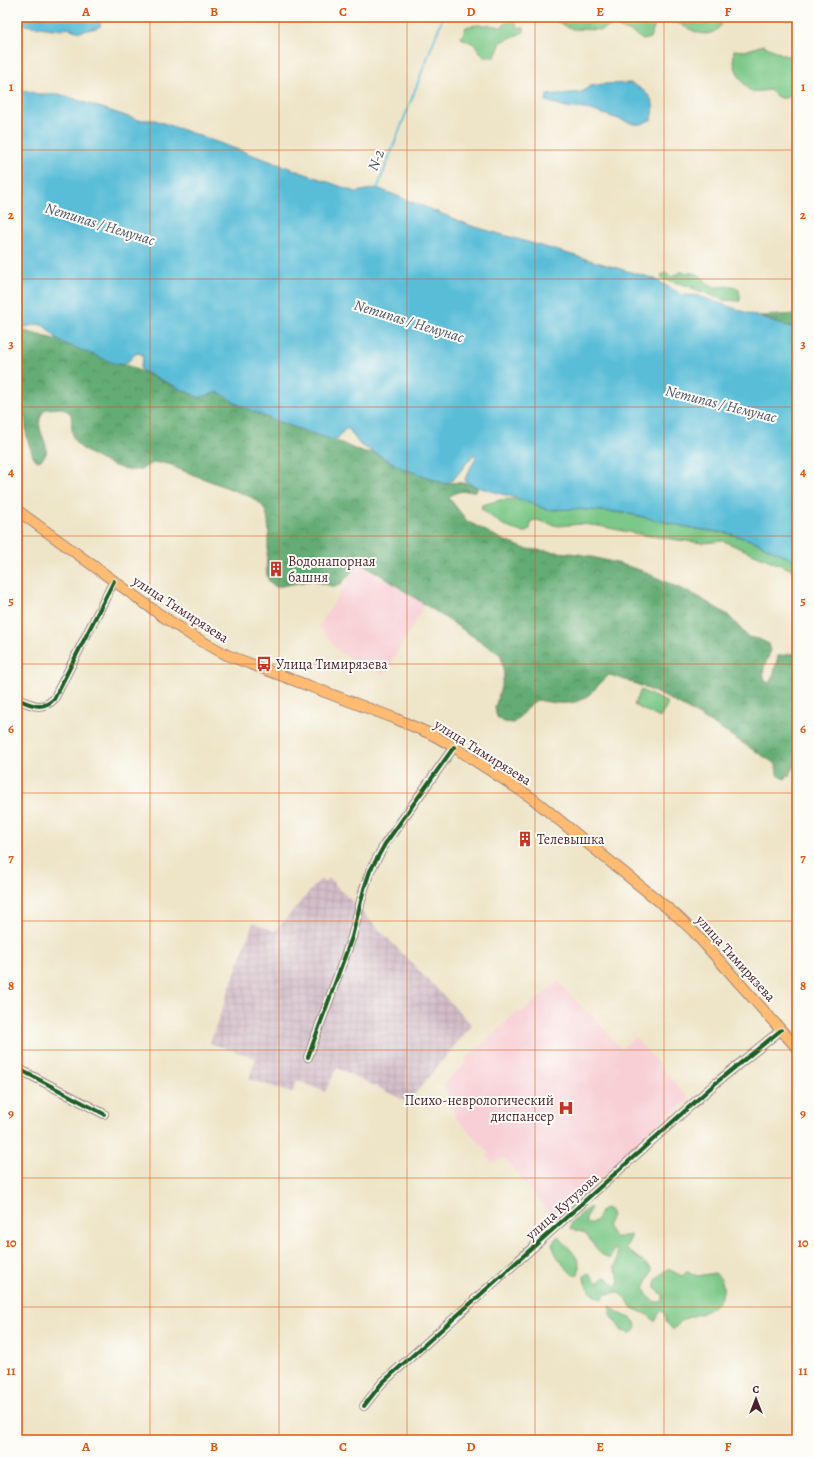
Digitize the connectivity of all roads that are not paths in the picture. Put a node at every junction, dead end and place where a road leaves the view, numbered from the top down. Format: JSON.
{"nodes":[{"id":1,"x":17,"y":510,"type":"edge"},
{"id":2,"x":114,"y":581,"type":"junction"},
{"id":3,"x":17,"y":699,"type":"edge"},
{"id":4,"x":454,"y":747,"type":"junction"},
{"id":5,"x":781,"y":1030,"type":"junction"},
{"id":6,"x":797,"y":1048,"type":"edge"},
{"id":7,"x":308,"y":1057,"type":"dead end"},
{"id":8,"x":17,"y":1068,"type":"edge"},
{"id":9,"x":104,"y":1114,"type":"dead end"},
{"id":10,"x":364,"y":1406,"type":"dead end"}],
"edges":[{"from":1,"to":2,"type":"main road","name":"улица Тимирязева"},
{"from":2,"to":3,"type":"street"},
{"from":2,"to":4,"type":"main road","name":"улица Тимирязева"},
{"from":4,"to":5,"type":"main road","name":"улица Тимирязева"},
{"from":4,"to":7,"type":"street"},
{"from":5,"to":6,"type":"main road","name":"улица Тимирязева"},
{"from":5,"to":10,"type":"street","name":"улица Кутузова"},
{"from":8,"to":9,"type":"street"}]}
